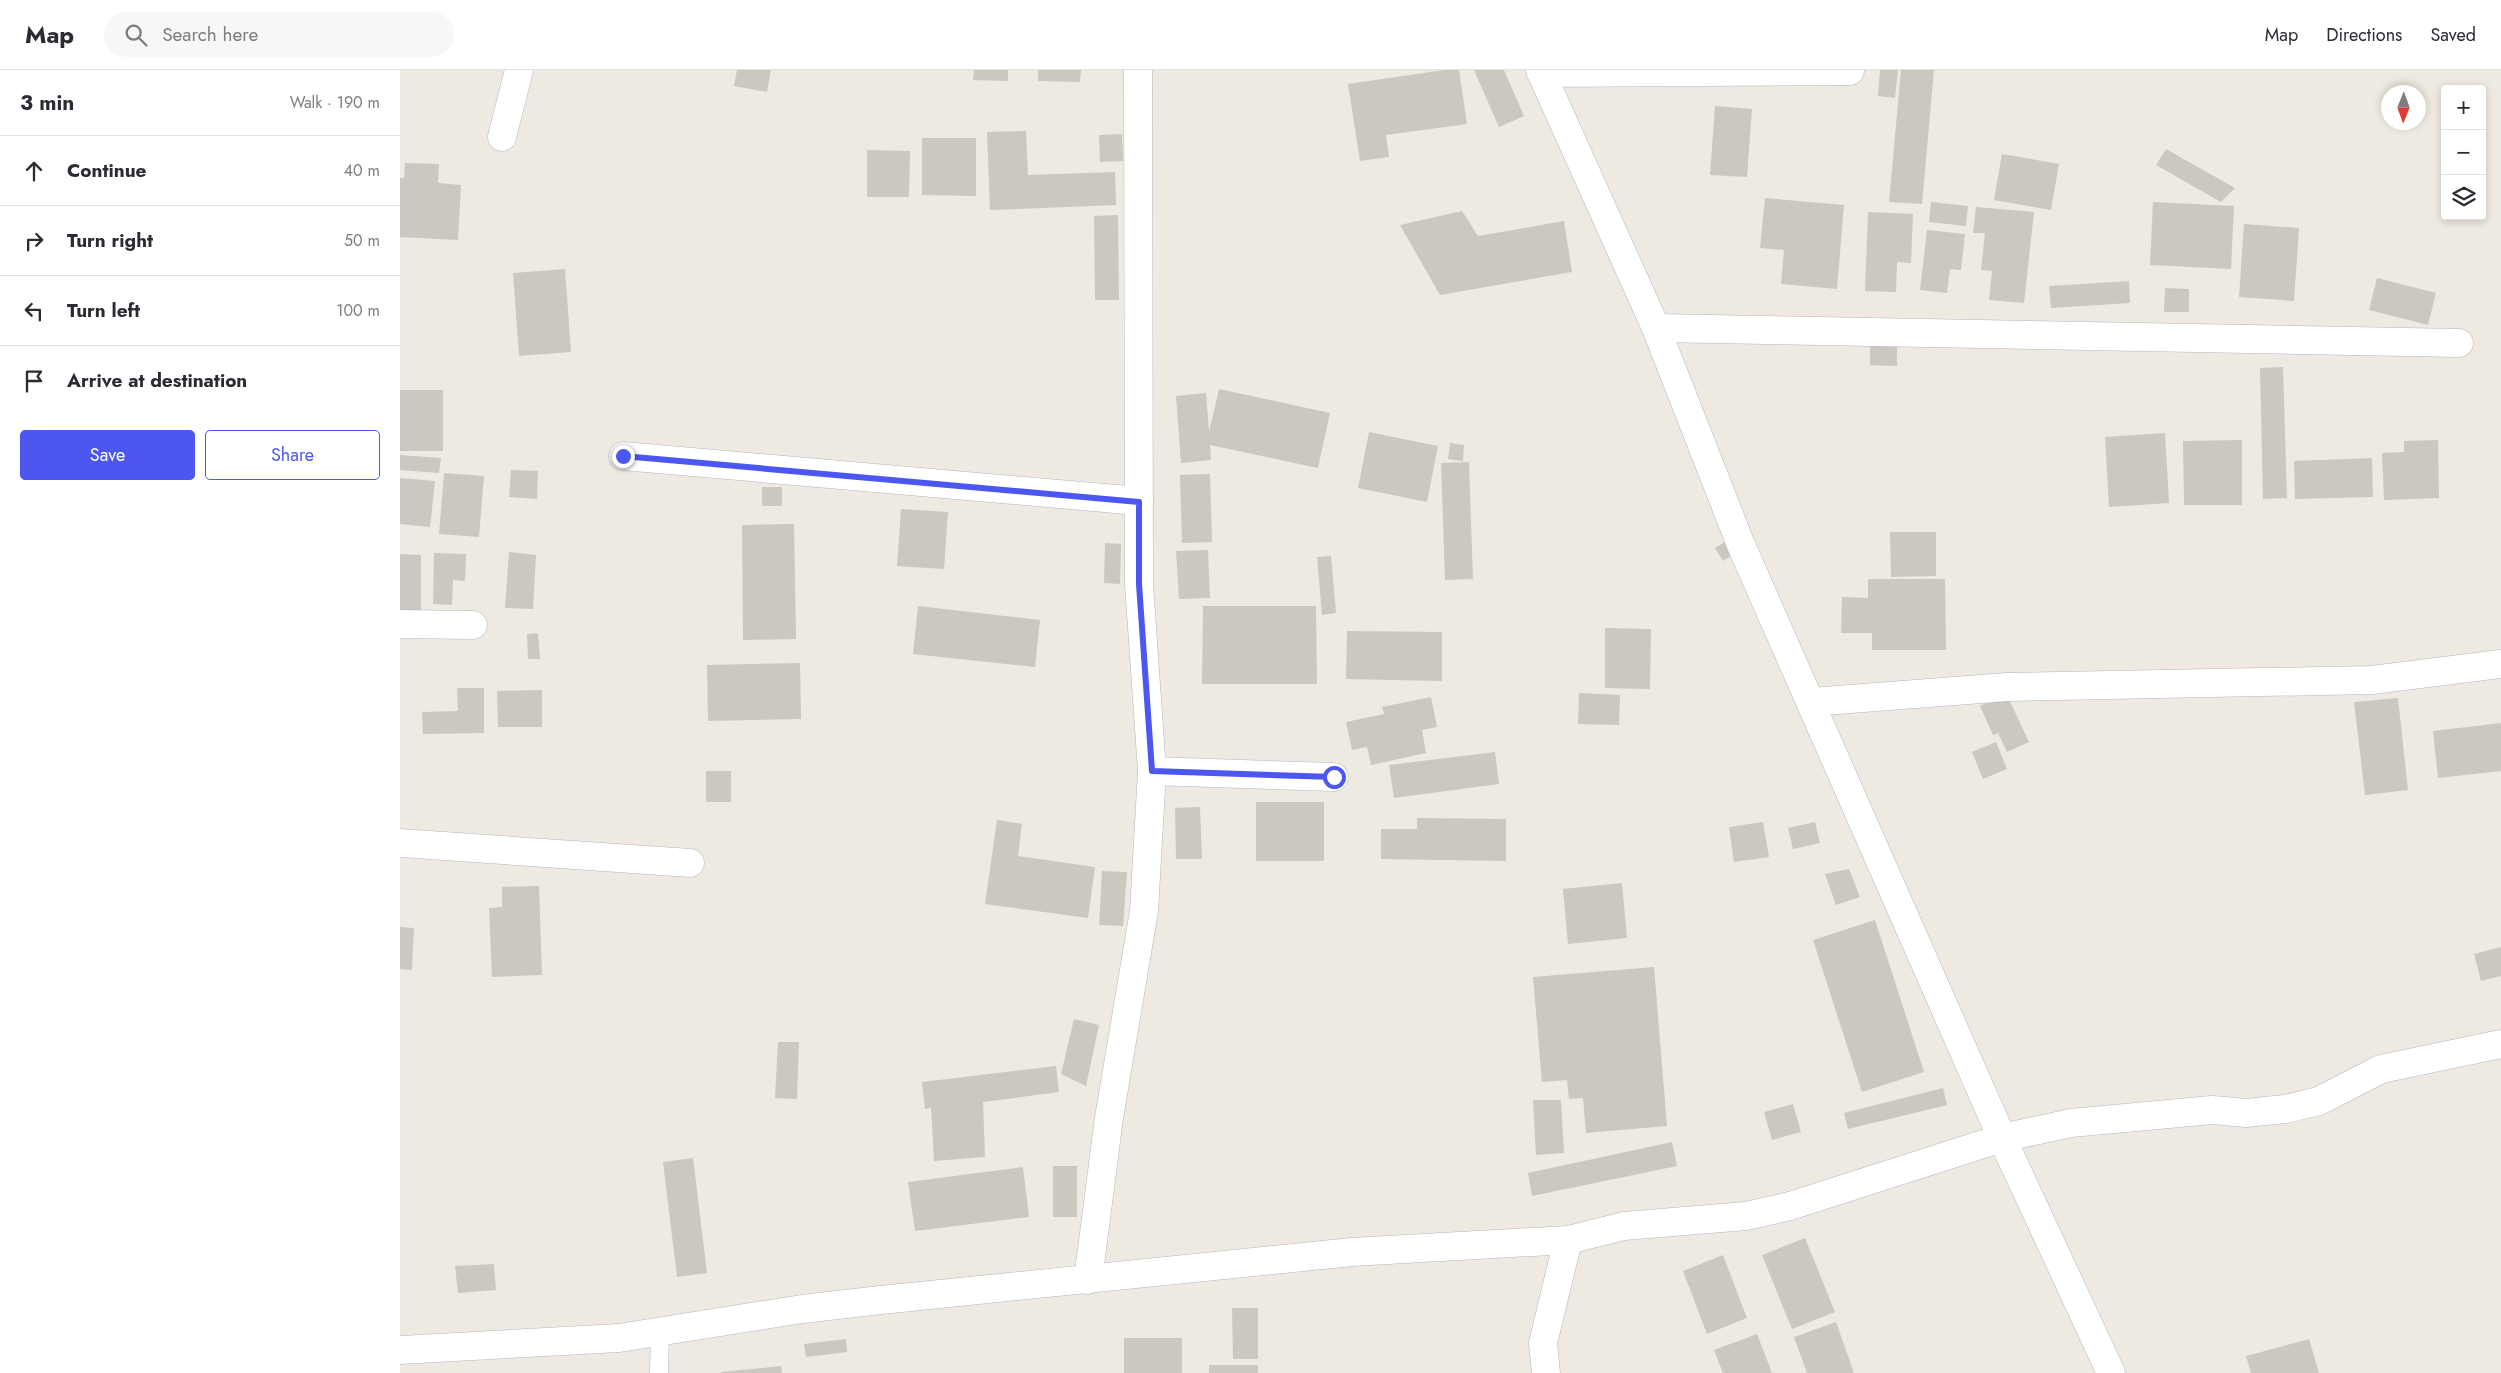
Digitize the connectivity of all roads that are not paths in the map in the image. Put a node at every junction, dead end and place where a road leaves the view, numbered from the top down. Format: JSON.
{"nodes":[{"id":1,"x":519,"y":70,"type":"edge"},
{"id":2,"x":1138,"y":70,"type":"edge"},
{"id":3,"x":1850,"y":71,"type":"edge"},
{"id":4,"x":1540,"y":72,"type":"edge"},
{"id":5,"x":502,"y":136,"type":"dead end"},
{"id":6,"x":1656,"y":328,"type":"junction"},
{"id":7,"x":2459,"y":343,"type":"dead end"},
{"id":8,"x":623,"y":456,"type":"dead end"},
{"id":9,"x":1139,"y":502,"type":"junction"},
{"id":10,"x":400,"y":624,"type":"edge"},
{"id":11,"x":472,"y":625,"type":"dead end"},
{"id":12,"x":2501,"y":664,"type":"edge"},
{"id":13,"x":1811,"y":702,"type":"junction"},
{"id":14,"x":1152,"y":771,"type":"junction"},
{"id":15,"x":1334,"y":777,"type":"dead end"},
{"id":16,"x":400,"y":844,"type":"edge"},
{"id":17,"x":690,"y":863,"type":"dead end"},
{"id":18,"x":2501,"y":1044,"type":"edge"},
{"id":19,"x":2002,"y":1138,"type":"junction"},
{"id":20,"x":1568,"y":1240,"type":"junction"},
{"id":21,"x":1088,"y":1280,"type":"junction"},
{"id":22,"x":660,"y":1332,"type":"junction"},
{"id":23,"x":400,"y":1350,"type":"edge"},
{"id":24,"x":659,"y":1373,"type":"edge"},
{"id":25,"x":1546,"y":1373,"type":"edge"},
{"id":26,"x":2111,"y":1373,"type":"edge"}],
"edges":[{"from":1,"to":5,"type":"street"},
{"from":2,"to":9,"type":"street"},
{"from":3,"to":4,"type":"street"},
{"from":4,"to":6,"type":"street"},
{"from":6,"to":7,"type":"street"},
{"from":6,"to":13,"type":"street"},
{"from":8,"to":9,"type":"street"},
{"from":9,"to":14,"type":"street"},
{"from":10,"to":11,"type":"street"},
{"from":12,"to":13,"type":"street"},
{"from":13,"to":19,"type":"street"},
{"from":14,"to":15,"type":"street"},
{"from":14,"to":21,"type":"street"},
{"from":16,"to":17,"type":"street"},
{"from":18,"to":19,"type":"street"},
{"from":19,"to":20,"type":"street"},
{"from":19,"to":26,"type":"street"},
{"from":20,"to":21,"type":"street"},
{"from":20,"to":25,"type":"street"},
{"from":21,"to":22,"type":"street"},
{"from":22,"to":23,"type":"street"},
{"from":22,"to":24,"type":"lane"}]}
